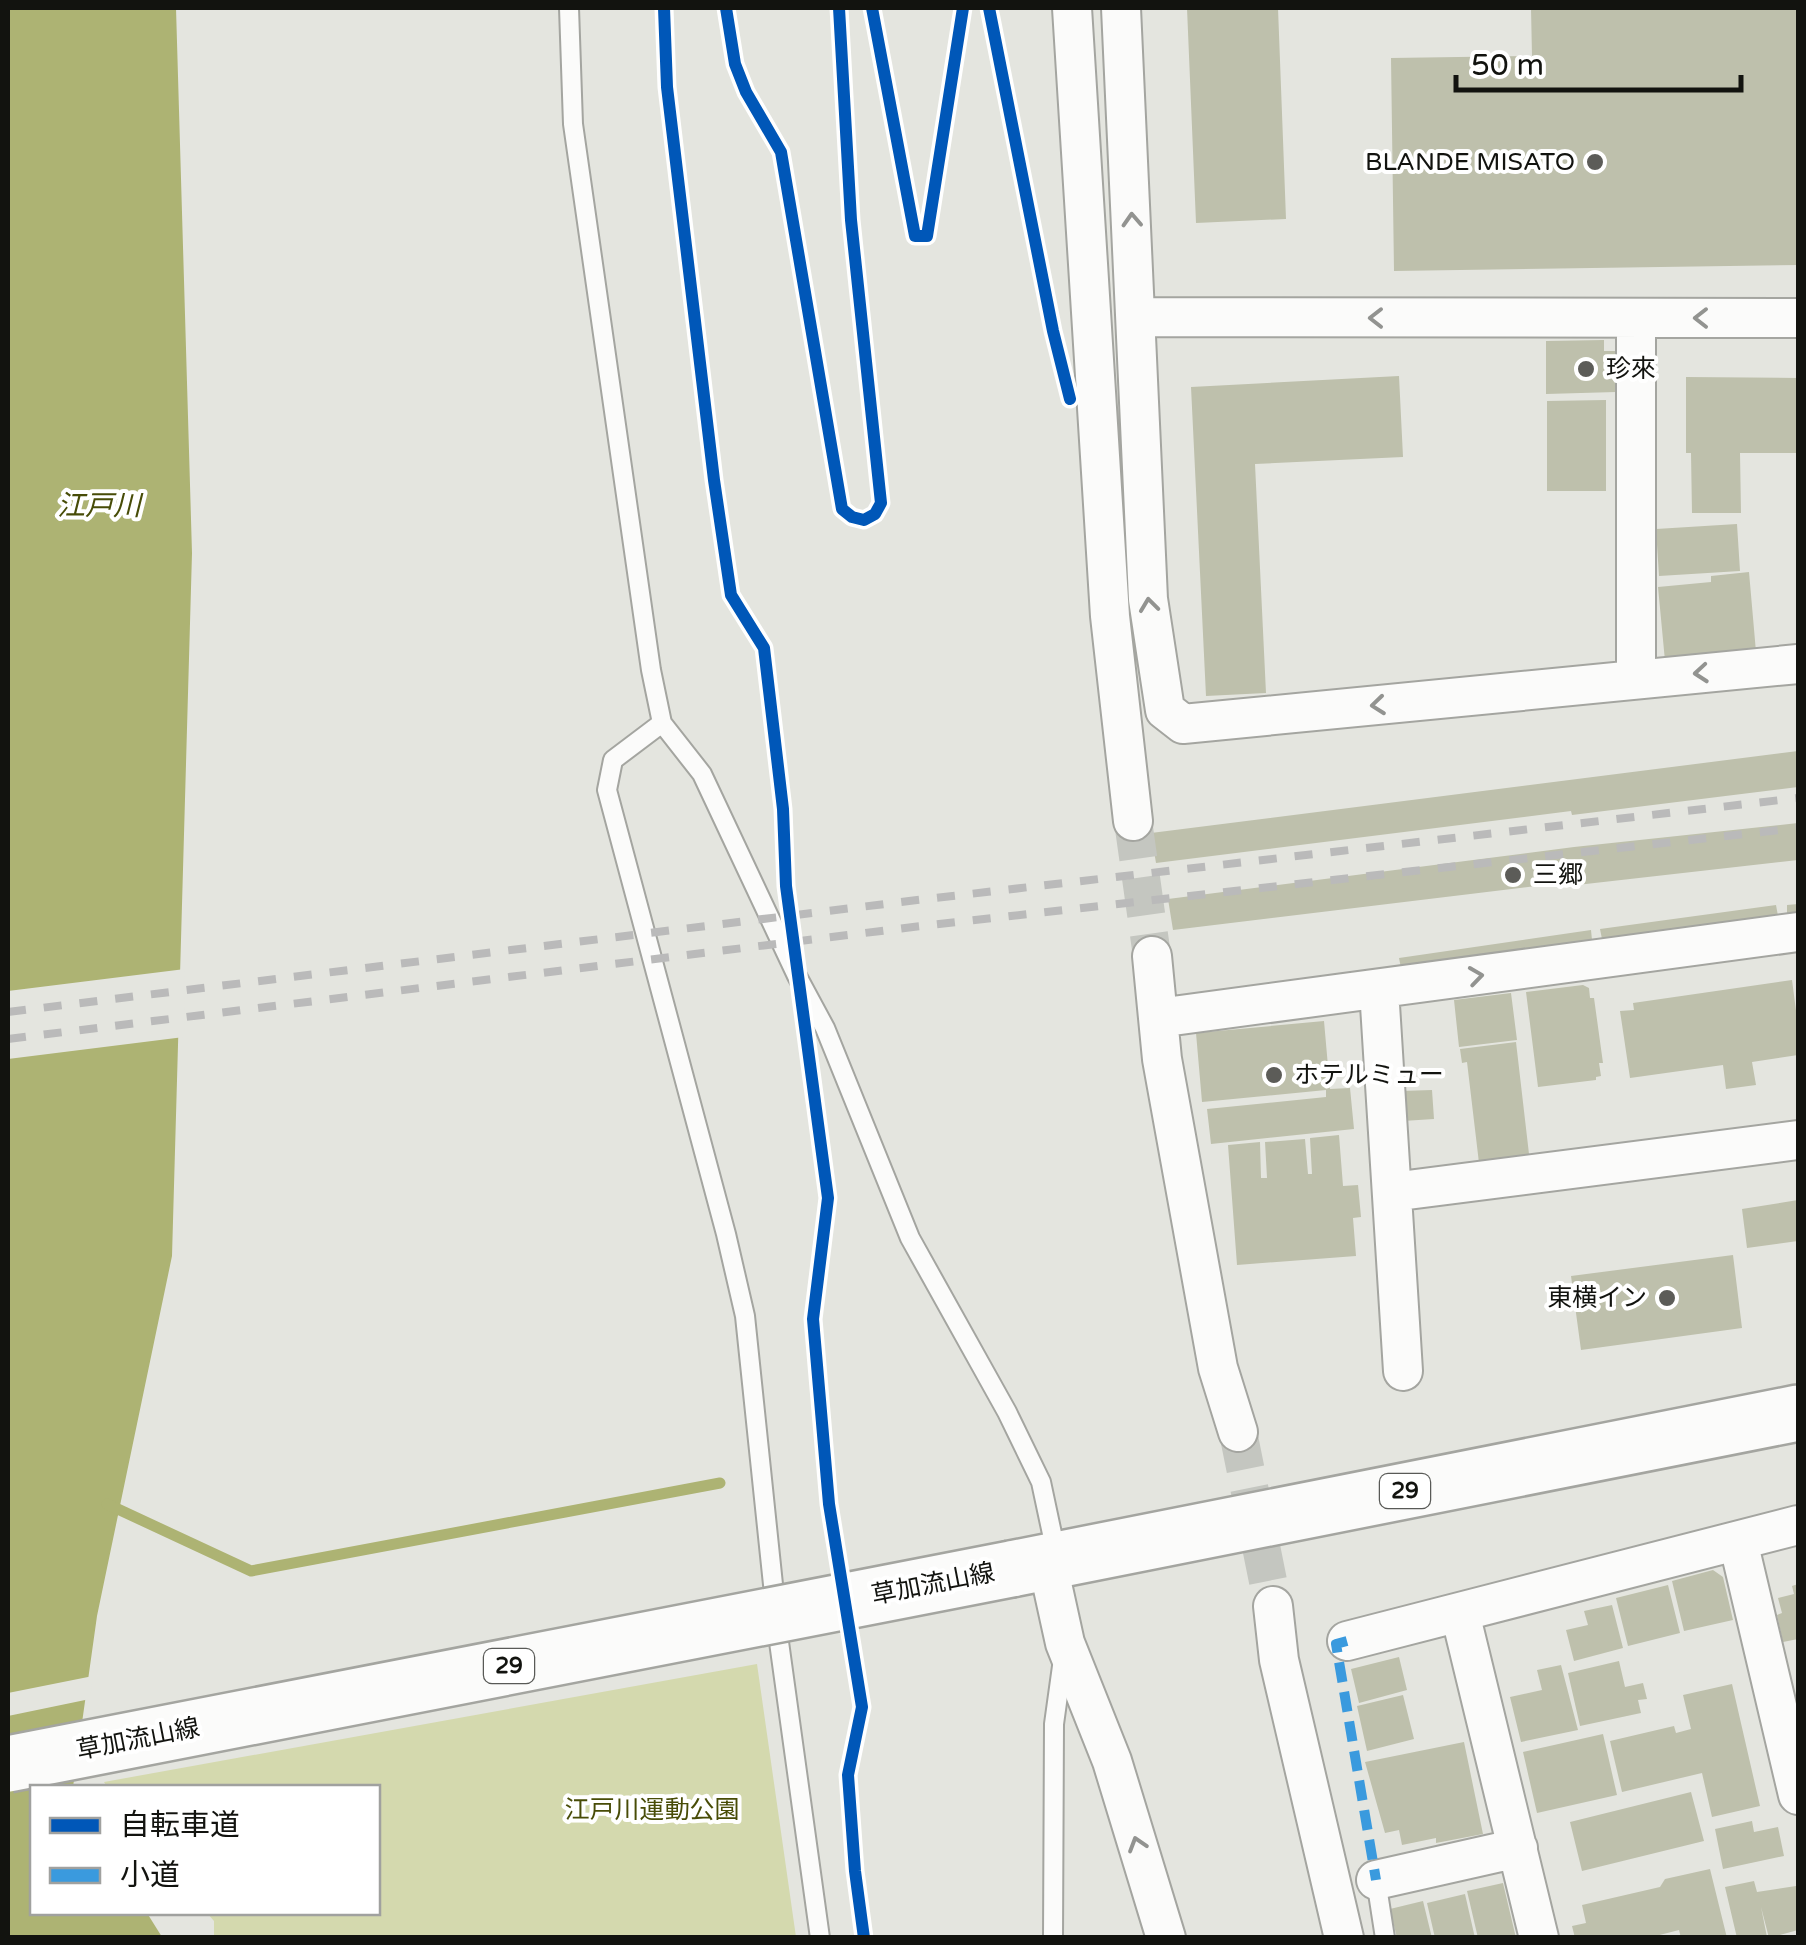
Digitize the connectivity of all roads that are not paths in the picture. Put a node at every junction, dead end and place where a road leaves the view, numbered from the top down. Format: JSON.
{"nodes":[{"id":1,"x":569,"y":8,"type":"edge"},
{"id":2,"x":1072,"y":8,"type":"edge"},
{"id":3,"x":1122,"y":8,"type":"edge"},
{"id":4,"x":1137,"y":317,"type":"junction"},
{"id":5,"x":1636,"y":318,"type":"junction"},
{"id":6,"x":1798,"y":318,"type":"edge"},
{"id":7,"x":1798,"y":664,"type":"edge"},
{"id":8,"x":1636,"y":679,"type":"junction"},
{"id":9,"x":662,"y":723,"type":"junction"},
{"id":10,"x":1134,"y":821,"type":"tunnel mouth"},
{"id":11,"x":1798,"y":932,"type":"edge"},
{"id":12,"x":1152,"y":956,"type":"tunnel mouth"},
{"id":13,"x":1380,"y":990,"type":"junction"},
{"id":14,"x":1158,"y":1018,"type":"junction"},
{"id":15,"x":1798,"y":1140,"type":"edge"},
{"id":16,"x":1392,"y":1192,"type":"junction"},
{"id":17,"x":1403,"y":1371,"type":"dead end"},
{"id":18,"x":1798,"y":1414,"type":"edge"},
{"id":19,"x":1238,"y":1432,"type":"tunnel mouth"},
{"id":20,"x":1798,"y":1525,"type":"edge"},
{"id":21,"x":1738,"y":1541,"type":"junction"},
{"id":22,"x":1039,"y":1563,"type":"junction"},
{"id":23,"x":1272,"y":1606,"type":"tunnel mouth"},
{"id":24,"x":1460,"y":1612,"type":"junction"},
{"id":25,"x":1347,"y":1640,"type":"dead end"},
{"id":26,"x":1064,"y":1643,"type":"junction"},
{"id":27,"x":8,"y":1764,"type":"edge"},
{"id":28,"x":1798,"y":1795,"type":"edge"},
{"id":29,"x":1518,"y":1848,"type":"junction"},
{"id":30,"x":1376,"y":1880,"type":"joint"},
{"id":31,"x":820,"y":1938,"type":"edge"},
{"id":32,"x":1053,"y":1938,"type":"edge"},
{"id":33,"x":1166,"y":1938,"type":"edge"},
{"id":34,"x":1344,"y":1938,"type":"edge"},
{"id":35,"x":1385,"y":1938,"type":"edge"},
{"id":36,"x":1539,"y":1938,"type":"edge"}],
"edges":[{"from":1,"to":9,"type":"lane"},
{"from":2,"to":10,"type":"street"},
{"from":4,"to":3,"type":"street","one_way":true},
{"from":5,"to":4,"type":"street","one_way":true},
{"from":8,"to":4,"type":"street","one_way":true},
{"from":6,"to":5,"type":"street","one_way":true},
{"from":5,"to":8,"type":"street"},
{"from":7,"to":8,"type":"street","one_way":true},
{"from":9,"to":22,"type":"lane"},
{"from":9,"to":31,"type":"lane"},
{"from":13,"to":11,"type":"street","one_way":true},
{"from":12,"to":14,"type":"street"},
{"from":13,"to":14,"type":"street"},
{"from":13,"to":16,"type":"street"},
{"from":14,"to":19,"type":"street"},
{"from":15,"to":16,"type":"street"},
{"from":16,"to":17,"type":"street"},
{"from":18,"to":22,"type":"main road","name":"草加流山線","number":"29"},
{"from":20,"to":21,"type":"street"},
{"from":21,"to":24,"type":"street"},
{"from":21,"to":28,"type":"street"},
{"from":22,"to":26,"type":"street"},
{"from":22,"to":27,"type":"main road","name":"草加流山線","number":"29","bridge":true},
{"from":23,"to":34,"type":"street"},
{"from":24,"to":25,"type":"street"},
{"from":24,"to":29,"type":"street"},
{"from":26,"to":32,"type":"lane"},
{"from":33,"to":26,"type":"street","one_way":true},
{"from":29,"to":30,"type":"street"},
{"from":29,"to":36,"type":"street"},
{"from":30,"to":35,"type":"lane"}]}
